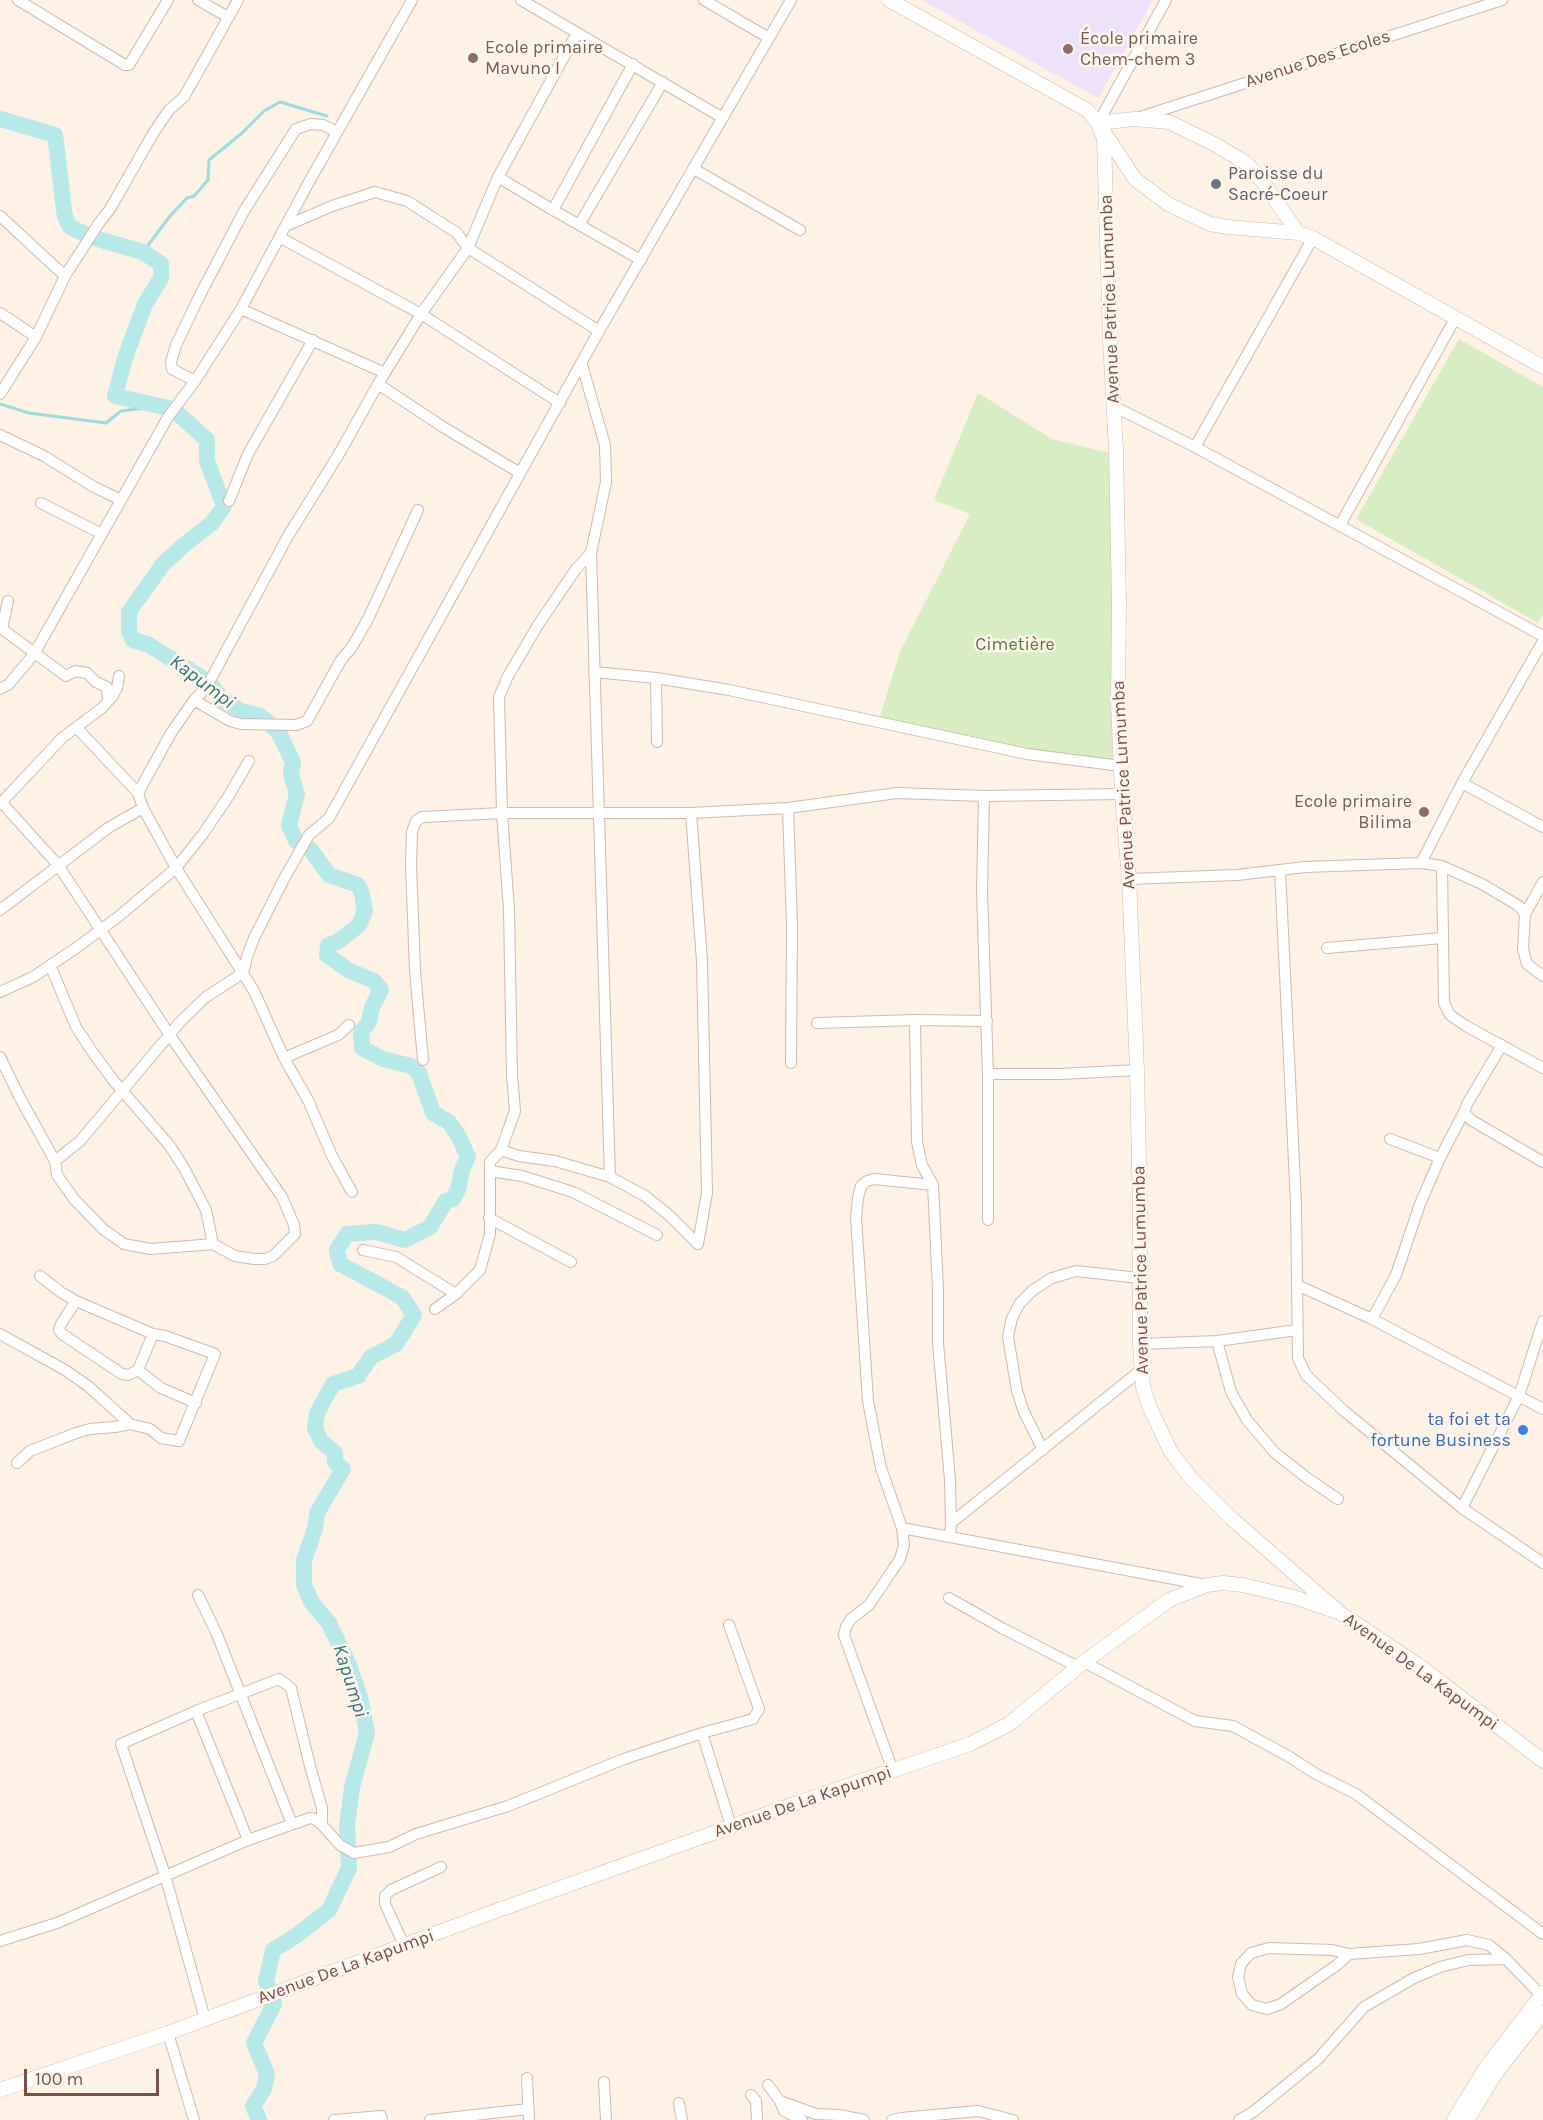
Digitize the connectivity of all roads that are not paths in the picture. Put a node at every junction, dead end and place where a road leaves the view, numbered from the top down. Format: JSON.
{"nodes":[{"id":1,"x":18,"y":0,"type":"edge"},
{"id":2,"x":168,"y":0,"type":"edge"},
{"id":3,"x":198,"y":0,"type":"edge"},
{"id":4,"x":238,"y":0,"type":"edge"},
{"id":5,"x":412,"y":0,"type":"edge"},
{"id":6,"x":521,"y":0,"type":"edge"},
{"id":7,"x":704,"y":0,"type":"edge"},
{"id":8,"x":791,"y":0,"type":"edge"},
{"id":9,"x":889,"y":0,"type":"edge"},
{"id":10,"x":1166,"y":0,"type":"edge"},
{"id":11,"x":1502,"y":0,"type":"edge"},
{"id":12,"x":228,"y":16,"type":"junction"},
{"id":13,"x":578,"y":33,"type":"junction"},
{"id":14,"x":769,"y":38,"type":"junction"},
{"id":15,"x":633,"y":64,"type":"junction"},
{"id":16,"x":663,"y":82,"type":"junction"},
{"id":17,"x":723,"y":118,"type":"junction"},
{"id":18,"x":1134,"y":119,"type":"junction"},
{"id":19,"x":1098,"y":123,"type":"junction"},
{"id":20,"x":337,"y":132,"type":"junction"},
{"id":21,"x":694,"y":169,"type":"junction"},
{"id":22,"x":498,"y":177,"type":"junction"},
{"id":23,"x":553,"y":210,"type":"junction"},
{"id":24,"x":0,"y":216,"type":"edge"},
{"id":25,"x":288,"y":225,"type":"junction"},
{"id":26,"x":579,"y":225,"type":"junction"},
{"id":27,"x":800,"y":230,"type":"dead end"},
{"id":28,"x":1298,"y":233,"type":"junction"},
{"id":29,"x":281,"y":238,"type":"junction"},
{"id":30,"x":1313,"y":238,"type":"junction"},
{"id":31,"x":468,"y":248,"type":"junction"},
{"id":32,"x":641,"y":260,"type":"junction"},
{"id":33,"x":65,"y":276,"type":"junction"},
{"id":34,"x":241,"y":309,"type":"junction"},
{"id":35,"x":0,"y":314,"type":"edge"},
{"id":36,"x":421,"y":314,"type":"junction"},
{"id":37,"x":1456,"y":317,"type":"junction"},
{"id":38,"x":599,"y":332,"type":"junction"},
{"id":39,"x":36,"y":337,"type":"junction"},
{"id":40,"x":313,"y":340,"type":"junction"},
{"id":41,"x":582,"y":365,"type":"junction"},
{"id":42,"x":1543,"y":367,"type":"edge"},
{"id":43,"x":385,"y":373,"type":"junction"},
{"id":44,"x":195,"y":381,"type":"junction"},
{"id":45,"x":378,"y":384,"type":"junction"},
{"id":46,"x":0,"y":394,"type":"edge"},
{"id":47,"x":560,"y":403,"type":"junction"},
{"id":48,"x":1113,"y":406,"type":"junction"},
{"id":49,"x":0,"y":435,"type":"edge"},
{"id":50,"x":1195,"y":447,"type":"junction"},
{"id":51,"x":520,"y":473,"type":"junction"},
{"id":52,"x":121,"y":500,"type":"junction"},
{"id":53,"x":229,"y":501,"type":"dead end"},
{"id":54,"x":41,"y":503,"type":"dead end"},
{"id":55,"x":418,"y":510,"type":"dead end"},
{"id":56,"x":1340,"y":525,"type":"junction"},
{"id":57,"x":102,"y":534,"type":"junction"},
{"id":58,"x":591,"y":553,"type":"junction"},
{"id":59,"x":8,"y":601,"type":"dead end"},
{"id":60,"x":1543,"y":636,"type":"edge"},
{"id":61,"x":1543,"y":641,"type":"edge"},
{"id":62,"x":34,"y":654,"type":"junction"},
{"id":63,"x":594,"y":672,"type":"junction"},
{"id":64,"x":119,"y":676,"type":"dead end"},
{"id":65,"x":656,"y":678,"type":"junction"},
{"id":66,"x":0,"y":689,"type":"edge"},
{"id":67,"x":194,"y":700,"type":"junction"},
{"id":68,"x":108,"y":701,"type":"junction"},
{"id":69,"x":77,"y":728,"type":"junction"},
{"id":70,"x":657,"y":742,"type":"dead end"},
{"id":71,"x":249,"y":761,"type":"dead end"},
{"id":72,"x":1120,"y":766,"type":"junction"},
{"id":73,"x":1462,"y":783,"type":"junction"},
{"id":74,"x":138,"y":793,"type":"junction"},
{"id":75,"x":1122,"y":794,"type":"junction"},
{"id":76,"x":984,"y":796,"type":"junction"},
{"id":77,"x":1,"y":804,"type":"edge"},
{"id":78,"x":143,"y":808,"type":"junction"},
{"id":79,"x":788,"y":808,"type":"junction"},
{"id":80,"x":502,"y":813,"type":"junction"},
{"id":81,"x":598,"y":813,"type":"junction"},
{"id":82,"x":691,"y":813,"type":"junction"},
{"id":83,"x":1543,"y":827,"type":"edge"},
{"id":84,"x":1421,"y":862,"type":"junction"},
{"id":85,"x":58,"y":865,"type":"junction"},
{"id":86,"x":1442,"y":866,"type":"junction"},
{"id":87,"x":176,"y":868,"type":"junction"},
{"id":88,"x":1280,"y":870,"type":"junction"},
{"id":89,"x":1129,"y":879,"type":"junction"},
{"id":90,"x":1543,"y":882,"type":"edge"},
{"id":91,"x":0,"y":909,"type":"edge"},
{"id":92,"x":1525,"y":914,"type":"junction"},
{"id":93,"x":100,"y":930,"type":"junction"},
{"id":94,"x":1443,"y":938,"type":"junction"},
{"id":95,"x":1327,"y":948,"type":"dead end"},
{"id":96,"x":50,"y":965,"type":"junction"},
{"id":97,"x":243,"y":974,"type":"junction"},
{"id":98,"x":1543,"y":976,"type":"edge"},
{"id":99,"x":0,"y":992,"type":"edge"},
{"id":100,"x":915,"y":1020,"type":"junction"},
{"id":101,"x":987,"y":1021,"type":"junction"},
{"id":102,"x":817,"y":1023,"type":"dead end"},
{"id":103,"x":349,"y":1025,"type":"dead end"},
{"id":104,"x":169,"y":1034,"type":"junction"},
{"id":105,"x":1502,"y":1045,"type":"junction"},
{"id":106,"x":0,"y":1056,"type":"edge"},
{"id":107,"x":284,"y":1058,"type":"junction"},
{"id":108,"x":423,"y":1060,"type":"dead end"},
{"id":109,"x":791,"y":1063,"type":"dead end"},
{"id":110,"x":1543,"y":1068,"type":"edge"},
{"id":111,"x":1137,"y":1070,"type":"junction"},
{"id":112,"x":988,"y":1074,"type":"junction"},
{"id":113,"x":123,"y":1090,"type":"junction"},
{"id":114,"x":1464,"y":1113,"type":"junction"},
{"id":115,"x":1390,"y":1139,"type":"dead end"},
{"id":116,"x":501,"y":1150,"type":"junction"},
{"id":117,"x":1440,"y":1158,"type":"junction"},
{"id":118,"x":55,"y":1161,"type":"junction"},
{"id":119,"x":1543,"y":1162,"type":"edge"},
{"id":120,"x":490,"y":1171,"type":"junction"},
{"id":121,"x":610,"y":1177,"type":"junction"},
{"id":122,"x":933,"y":1185,"type":"junction"},
{"id":123,"x":352,"y":1192,"type":"dead end"},
{"id":124,"x":489,"y":1218,"type":"junction"},
{"id":125,"x":988,"y":1220,"type":"dead end"},
{"id":126,"x":657,"y":1235,"type":"dead end"},
{"id":127,"x":213,"y":1244,"type":"junction"},
{"id":128,"x":363,"y":1250,"type":"dead end"},
{"id":129,"x":571,"y":1262,"type":"dead end"},
{"id":130,"x":40,"y":1276,"type":"dead end"},
{"id":131,"x":1139,"y":1278,"type":"junction"},
{"id":132,"x":1298,"y":1285,"type":"junction"},
{"id":133,"x":456,"y":1294,"type":"junction"},
{"id":134,"x":76,"y":1301,"type":"junction"},
{"id":135,"x":435,"y":1309,"type":"dead end"},
{"id":136,"x":1372,"y":1320,"type":"junction"},
{"id":137,"x":1543,"y":1321,"type":"edge"},
{"id":138,"x":1297,"y":1330,"type":"junction"},
{"id":139,"x":0,"y":1334,"type":"edge"},
{"id":140,"x":153,"y":1335,"type":"junction"},
{"id":141,"x":1217,"y":1341,"type":"junction"},
{"id":142,"x":1140,"y":1344,"type":"junction"},
{"id":143,"x":138,"y":1370,"type":"junction"},
{"id":144,"x":1141,"y":1370,"type":"junction"},
{"id":145,"x":1519,"y":1396,"type":"junction"},
{"id":146,"x":196,"y":1403,"type":"junction"},
{"id":147,"x":1543,"y":1409,"type":"edge"},
{"id":148,"x":130,"y":1424,"type":"junction"},
{"id":149,"x":1043,"y":1450,"type":"junction"},
{"id":150,"x":17,"y":1463,"type":"dead end"},
{"id":151,"x":1338,"y":1499,"type":"dead end"},
{"id":152,"x":1462,"y":1509,"type":"junction"},
{"id":153,"x":951,"y":1523,"type":"junction"},
{"id":154,"x":902,"y":1528,"type":"junction"},
{"id":155,"x":950,"y":1537,"type":"junction"},
{"id":156,"x":1543,"y":1563,"type":"edge"},
{"id":157,"x":1207,"y":1585,"type":"junction"},
{"id":158,"x":198,"y":1595,"type":"dead end"},
{"id":159,"x":949,"y":1598,"type":"dead end"},
{"id":160,"x":1340,"y":1613,"type":"junction"},
{"id":161,"x":729,"y":1624,"type":"dead end"},
{"id":162,"x":1081,"y":1664,"type":"junction"},
{"id":163,"x":241,"y":1695,"type":"junction"},
{"id":164,"x":196,"y":1711,"type":"junction"},
{"id":165,"x":702,"y":1733,"type":"junction"},
{"id":166,"x":1543,"y":1761,"type":"edge"},
{"id":167,"x":893,"y":1771,"type":"junction"},
{"id":168,"x":292,"y":1824,"type":"junction"},
{"id":169,"x":322,"y":1826,"type":"junction"},
{"id":170,"x":731,"y":1826,"type":"junction"},
{"id":171,"x":249,"y":1840,"type":"junction"},
{"id":172,"x":441,"y":1867,"type":"dead end"},
{"id":173,"x":165,"y":1875,"type":"junction"},
{"id":174,"x":1543,"y":1934,"type":"edge"},
{"id":175,"x":0,"y":1941,"type":"edge"},
{"id":176,"x":404,"y":1945,"type":"junction"},
{"id":177,"x":1349,"y":1954,"type":"junction"},
{"id":178,"x":1506,"y":1959,"type":"junction"},
{"id":179,"x":1542,"y":1995,"type":"edge"},
{"id":180,"x":1540,"y":2014,"type":"edge"},
{"id":181,"x":205,"y":2019,"type":"junction"},
{"id":182,"x":168,"y":2033,"type":"junction"},
{"id":183,"x":527,"y":2078,"type":"dead end"},
{"id":184,"x":604,"y":2082,"type":"dead end"},
{"id":185,"x":768,"y":2085,"type":"dead end"},
{"id":186,"x":0,"y":2090,"type":"edge"},
{"id":187,"x":1474,"y":2095,"type":"junction"},
{"id":188,"x":751,"y":2096,"type":"dead end"},
{"id":189,"x":780,"y":2101,"type":"junction"},
{"id":190,"x":679,"y":2103,"type":"dead end"},
{"id":191,"x":528,"y":2114,"type":"edge"},
{"id":192,"x":454,"y":2119,"type":"edge"},
{"id":193,"x":194,"y":2120,"type":"edge"},
{"id":194,"x":334,"y":2120,"type":"edge"},
{"id":195,"x":382,"y":2120,"type":"edge"},
{"id":196,"x":430,"y":2120,"type":"edge"},
{"id":197,"x":606,"y":2120,"type":"edge"},
{"id":198,"x":681,"y":2120,"type":"edge"},
{"id":199,"x":757,"y":2120,"type":"edge"},
{"id":200,"x":802,"y":2120,"type":"edge"},
{"id":201,"x":864,"y":2120,"type":"edge"},
{"id":202,"x":892,"y":2120,"type":"edge"},
{"id":203,"x":1013,"y":2120,"type":"edge"},
{"id":204,"x":1239,"y":2120,"type":"edge"},
{"id":205,"x":1454,"y":2120,"type":"edge"},
{"id":206,"x":1467,"y":2120,"type":"edge"}],
"edges":[{"from":1,"to":2,"type":"street"},
{"from":3,"to":12,"type":"street"},
{"from":4,"to":12,"type":"street"},
{"from":5,"to":20,"type":"street"},
{"from":6,"to":13,"type":"street"},
{"from":7,"to":14,"type":"street"},
{"from":8,"to":14,"type":"street"},
{"from":9,"to":19,"type":"street"},
{"from":10,"to":19,"type":"street"},
{"from":11,"to":18,"type":"street","name":"Avenue Des Ecoles"},
{"from":12,"to":33,"type":"street"},
{"from":13,"to":15,"type":"street"},
{"from":13,"to":22,"type":"street"},
{"from":14,"to":17,"type":"street"},
{"from":15,"to":16,"type":"street"},
{"from":15,"to":23,"type":"street"},
{"from":16,"to":17,"type":"street"},
{"from":16,"to":26,"type":"street"},
{"from":17,"to":21,"type":"street"},
{"from":18,"to":19,"type":"street"},
{"from":18,"to":28,"type":"street"},
{"from":19,"to":28,"type":"street"},
{"from":19,"to":48,"type":"street","name":"Avenue Patrice Lumumba"},
{"from":20,"to":25,"type":"street"},
{"from":20,"to":44,"type":"street"},
{"from":21,"to":27,"type":"street"},
{"from":21,"to":32,"type":"street"},
{"from":22,"to":23,"type":"street"},
{"from":22,"to":31,"type":"street"},
{"from":23,"to":26,"type":"street"},
{"from":24,"to":33,"type":"street"},
{"from":25,"to":29,"type":"street"},
{"from":25,"to":31,"type":"street"},
{"from":26,"to":32,"type":"street"},
{"from":28,"to":30,"type":"street"},
{"from":29,"to":34,"type":"street"},
{"from":29,"to":36,"type":"street"},
{"from":30,"to":37,"type":"street"},
{"from":30,"to":50,"type":"street"},
{"from":31,"to":36,"type":"street"},
{"from":31,"to":38,"type":"street"},
{"from":32,"to":38,"type":"street"},
{"from":33,"to":39,"type":"street"},
{"from":34,"to":40,"type":"street"},
{"from":34,"to":44,"type":"street"},
{"from":35,"to":39,"type":"street"},
{"from":36,"to":43,"type":"street"},
{"from":36,"to":47,"type":"street"},
{"from":37,"to":42,"type":"street"},
{"from":37,"to":56,"type":"street"},
{"from":38,"to":41,"type":"street"},
{"from":39,"to":46,"type":"street"},
{"from":40,"to":43,"type":"street"},
{"from":40,"to":53,"type":"street"},
{"from":41,"to":47,"type":"street"},
{"from":41,"to":58,"type":"street"},
{"from":43,"to":45,"type":"street"},
{"from":44,"to":52,"type":"street"},
{"from":45,"to":51,"type":"street"},
{"from":45,"to":67,"type":"street"},
{"from":47,"to":51,"type":"street"},
{"from":48,"to":50,"type":"street"},
{"from":48,"to":72,"type":"street","name":"Avenue Patrice Lumumba"},
{"from":49,"to":52,"type":"street"},
{"from":50,"to":56,"type":"street"},
{"from":51,"to":97,"type":"street"},
{"from":52,"to":57,"type":"street"},
{"from":54,"to":57,"type":"street"},
{"from":55,"to":67,"type":"street"},
{"from":56,"to":60,"type":"street"},
{"from":57,"to":62,"type":"street"},
{"from":58,"to":63,"type":"street"},
{"from":58,"to":80,"type":"street"},
{"from":59,"to":62,"type":"street"},
{"from":61,"to":73,"type":"street"},
{"from":62,"to":66,"type":"street"},
{"from":62,"to":68,"type":"street"},
{"from":63,"to":65,"type":"street"},
{"from":63,"to":81,"type":"street"},
{"from":64,"to":68,"type":"street"},
{"from":65,"to":70,"type":"street"},
{"from":65,"to":72,"type":"street"},
{"from":67,"to":74,"type":"street"},
{"from":68,"to":69,"type":"street"},
{"from":69,"to":74,"type":"street"},
{"from":69,"to":77,"type":"street"},
{"from":71,"to":87,"type":"street"},
{"from":72,"to":75,"type":"street","name":"Avenue Patrice Lumumba"},
{"from":73,"to":83,"type":"street"},
{"from":73,"to":84,"type":"street"},
{"from":74,"to":78,"type":"street"},
{"from":75,"to":76,"type":"street"},
{"from":75,"to":89,"type":"street","name":"Avenue Patrice Lumumba"},
{"from":76,"to":79,"type":"street"},
{"from":76,"to":101,"type":"street"},
{"from":77,"to":85,"type":"street"},
{"from":78,"to":85,"type":"street"},
{"from":78,"to":87,"type":"street"},
{"from":79,"to":82,"type":"street"},
{"from":79,"to":109,"type":"street"},
{"from":80,"to":81,"type":"street"},
{"from":80,"to":108,"type":"street"},
{"from":80,"to":116,"type":"street"},
{"from":81,"to":82,"type":"street"},
{"from":81,"to":121,"type":"street"},
{"from":82,"to":121,"type":"street"},
{"from":84,"to":86,"type":"street"},
{"from":84,"to":88,"type":"street"},
{"from":85,"to":91,"type":"street"},
{"from":85,"to":93,"type":"street"},
{"from":86,"to":92,"type":"street"},
{"from":86,"to":94,"type":"street"},
{"from":87,"to":93,"type":"street"},
{"from":87,"to":97,"type":"street"},
{"from":88,"to":89,"type":"street"},
{"from":88,"to":132,"type":"street"},
{"from":89,"to":111,"type":"street","name":"Avenue Patrice Lumumba"},
{"from":90,"to":92,"type":"street"},
{"from":92,"to":98,"type":"street"},
{"from":93,"to":96,"type":"street"},
{"from":93,"to":104,"type":"street"},
{"from":94,"to":95,"type":"street"},
{"from":94,"to":105,"type":"street"},
{"from":96,"to":99,"type":"street"},
{"from":96,"to":113,"type":"street"},
{"from":97,"to":104,"type":"street"},
{"from":97,"to":107,"type":"street"},
{"from":100,"to":101,"type":"street"},
{"from":100,"to":102,"type":"street"},
{"from":100,"to":122,"type":"street"},
{"from":101,"to":112,"type":"street"},
{"from":103,"to":107,"type":"street"},
{"from":104,"to":113,"type":"street"},
{"from":104,"to":127,"type":"street"},
{"from":105,"to":110,"type":"street"},
{"from":105,"to":114,"type":"street"},
{"from":106,"to":118,"type":"street"},
{"from":107,"to":123,"type":"street"},
{"from":111,"to":112,"type":"street"},
{"from":111,"to":131,"type":"street","name":"Avenue Patrice Lumumba"},
{"from":112,"to":125,"type":"street"},
{"from":113,"to":118,"type":"street"},
{"from":113,"to":127,"type":"street"},
{"from":114,"to":117,"type":"street"},
{"from":114,"to":119,"type":"street"},
{"from":115,"to":117,"type":"street"},
{"from":116,"to":120,"type":"street"},
{"from":116,"to":121,"type":"street"},
{"from":117,"to":136,"type":"street"},
{"from":118,"to":127,"type":"street"},
{"from":120,"to":124,"type":"street"},
{"from":120,"to":126,"type":"street"},
{"from":122,"to":153,"type":"street"},
{"from":122,"to":154,"type":"street"},
{"from":124,"to":129,"type":"street"},
{"from":124,"to":133,"type":"street"},
{"from":128,"to":133,"type":"street"},
{"from":130,"to":134,"type":"street"},
{"from":131,"to":142,"type":"street","name":"Avenue Patrice Lumumba"},
{"from":131,"to":149,"type":"street"},
{"from":132,"to":136,"type":"street"},
{"from":132,"to":138,"type":"street"},
{"from":133,"to":135,"type":"street"},
{"from":134,"to":140,"type":"street"},
{"from":134,"to":143,"type":"street"},
{"from":136,"to":145,"type":"street"},
{"from":137,"to":145,"type":"street"},
{"from":138,"to":141,"type":"street"},
{"from":138,"to":152,"type":"street"},
{"from":139,"to":148,"type":"street"},
{"from":140,"to":143,"type":"street"},
{"from":140,"to":146,"type":"street"},
{"from":141,"to":142,"type":"street"},
{"from":141,"to":151,"type":"street"},
{"from":142,"to":144,"type":"street","name":"Avenue Patrice Lumumba"},
{"from":143,"to":146,"type":"street"},
{"from":144,"to":149,"type":"street"},
{"from":144,"to":160,"type":"street","name":"Avenue Patrice Lumumba"},
{"from":145,"to":147,"type":"street"},
{"from":145,"to":152,"type":"street"},
{"from":146,"to":148,"type":"street"},
{"from":148,"to":150,"type":"street"},
{"from":149,"to":153,"type":"street"},
{"from":152,"to":156,"type":"street"},
{"from":153,"to":155,"type":"street"},
{"from":154,"to":155,"type":"street"},
{"from":154,"to":167,"type":"street"},
{"from":155,"to":157,"type":"street"},
{"from":157,"to":160,"type":"street","name":"Avenue De La Kapumpi"},
{"from":157,"to":162,"type":"street","name":"Avenue De La Kapumpi"},
{"from":158,"to":163,"type":"street"},
{"from":159,"to":162,"type":"street"},
{"from":160,"to":166,"type":"street","name":"Avenue De La Kapumpi"},
{"from":161,"to":165,"type":"street"},
{"from":162,"to":167,"type":"street","name":"Avenue De La Kapumpi"},
{"from":162,"to":174,"type":"street"},
{"from":163,"to":164,"type":"street"},
{"from":163,"to":168,"type":"street"},
{"from":163,"to":169,"type":"street"},
{"from":164,"to":171,"type":"street"},
{"from":164,"to":173,"type":"street"},
{"from":165,"to":169,"type":"street"},
{"from":165,"to":170,"type":"street"},
{"from":167,"to":170,"type":"street","name":"Avenue De La Kapumpi"},
{"from":168,"to":169,"type":"street"},
{"from":168,"to":171,"type":"street"},
{"from":170,"to":176,"type":"street","name":"Avenue De La Kapumpi"},
{"from":171,"to":173,"type":"street"},
{"from":172,"to":176,"type":"street"},
{"from":173,"to":175,"type":"street"},
{"from":173,"to":181,"type":"street"},
{"from":176,"to":181,"type":"street","name":"Avenue De La Kapumpi"},
{"from":177,"to":177,"type":"street"},
{"from":177,"to":178,"type":"street"},
{"from":178,"to":179,"type":"street"},
{"from":178,"to":204,"type":"street"},
{"from":179,"to":180,"type":"street"},
{"from":180,"to":187,"type":"street"},
{"from":181,"to":182,"type":"street","name":"Avenue De La Kapumpi"},
{"from":182,"to":186,"type":"street","name":"Avenue De La Kapumpi"},
{"from":182,"to":193,"type":"street"},
{"from":183,"to":191,"type":"street"},
{"from":184,"to":197,"type":"street"},
{"from":185,"to":189,"type":"street"},
{"from":187,"to":205,"type":"street"},
{"from":187,"to":206,"type":"street"},
{"from":188,"to":199,"type":"street"},
{"from":189,"to":200,"type":"street"},
{"from":189,"to":201,"type":"street"},
{"from":190,"to":198,"type":"street"},
{"from":191,"to":192,"type":"street"},
{"from":192,"to":196,"type":"street"},
{"from":194,"to":195,"type":"street"},
{"from":202,"to":203,"type":"street"}]}
